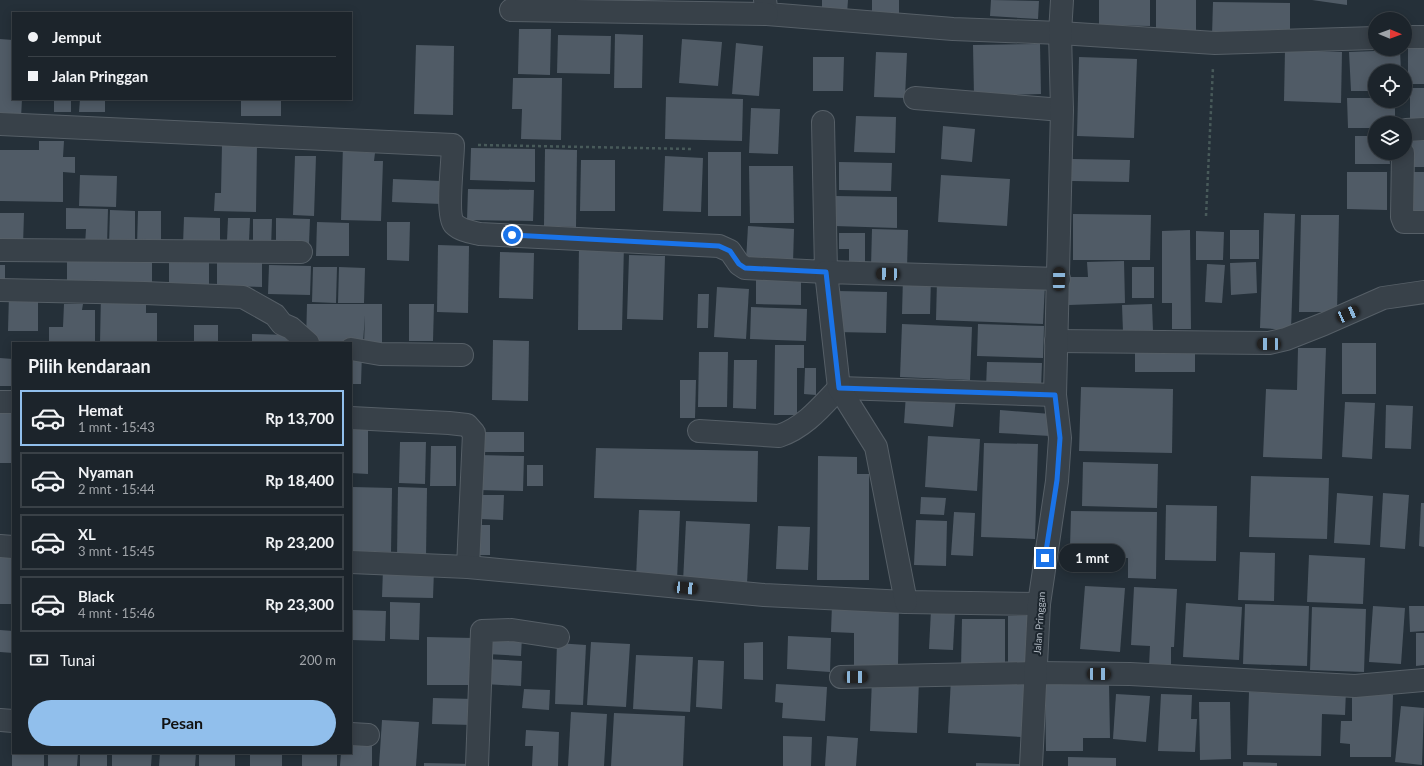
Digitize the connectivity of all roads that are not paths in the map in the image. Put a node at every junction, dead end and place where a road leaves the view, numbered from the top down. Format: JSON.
{"nodes":[{"id":1,"x":1062,"y":0,"type":"edge"},
{"id":2,"x":766,"y":7,"type":"edge"},
{"id":3,"x":511,"y":10,"type":"dead end"},
{"id":4,"x":1060,"y":33,"type":"junction"},
{"id":5,"x":1412,"y":37,"type":"edge"},
{"id":6,"x":1424,"y":37,"type":"edge"},
{"id":7,"x":1368,"y":38,"type":"edge"},
{"id":8,"x":915,"y":98,"type":"dead end"},
{"id":9,"x":1062,"y":110,"type":"junction"},
{"id":10,"x":823,"y":122,"type":"dead end"},
{"id":11,"x":0,"y":124,"type":"edge"},
{"id":12,"x":1412,"y":129,"type":"edge"},
{"id":13,"x":1424,"y":129,"type":"edge"},
{"id":14,"x":1403,"y":160,"type":"edge"},
{"id":15,"x":1424,"y":222,"type":"edge"},
{"id":16,"x":0,"y":250,"type":"edge"},
{"id":17,"x":301,"y":252,"type":"dead end"},
{"id":18,"x":826,"y":272,"type":"junction"},
{"id":19,"x":1059,"y":279,"type":"junction"},
{"id":20,"x":0,"y":290,"type":"edge"},
{"id":21,"x":1424,"y":292,"type":"edge"},
{"id":22,"x":1056,"y":341,"type":"junction"},
{"id":23,"x":307,"y":342,"type":"edge"},
{"id":24,"x":352,"y":349,"type":"edge"},
{"id":25,"x":462,"y":355,"type":"dead end"},
{"id":26,"x":839,"y":388,"type":"junction"},
{"id":27,"x":1055,"y":395,"type":"junction"},
{"id":28,"x":0,"y":402,"type":"edge"},
{"id":29,"x":12,"y":402,"type":"edge"},
{"id":30,"x":352,"y":418,"type":"edge"},
{"id":31,"x":699,"y":431,"type":"dead end"},
{"id":32,"x":0,"y":546,"type":"edge"},
{"id":33,"x":12,"y":547,"type":"edge"},
{"id":34,"x":352,"y":562,"type":"edge"},
{"id":35,"x":468,"y":567,"type":"junction"},
{"id":36,"x":906,"y":602,"type":"junction"},
{"id":37,"x":1038,"y":604,"type":"junction"},
{"id":38,"x":558,"y":637,"type":"dead end"},
{"id":39,"x":1036,"y":673,"type":"junction"},
{"id":40,"x":841,"y":677,"type":"dead end"},
{"id":41,"x":1424,"y":680,"type":"edge"},
{"id":42,"x":0,"y":720,"type":"edge"},
{"id":43,"x":12,"y":721,"type":"edge"},
{"id":44,"x":477,"y":766,"type":"edge"},
{"id":45,"x":1031,"y":766,"type":"edge"}],
"edges":[{"from":1,"to":4,"type":"street","name":"Jalan Pringgan"},
{"from":2,"to":3,"type":"street"},
{"from":2,"to":4,"type":"street"},
{"from":4,"to":7,"type":"street"},
{"from":4,"to":9,"type":"street","name":"Jalan Pringgan"},
{"from":5,"to":6,"type":"street"},
{"from":8,"to":9,"type":"street"},
{"from":9,"to":19,"type":"street","name":"Jalan Pringgan"},
{"from":10,"to":18,"type":"street"},
{"from":11,"to":18,"type":"street"},
{"from":12,"to":13,"type":"street"},
{"from":14,"to":15,"type":"street"},
{"from":16,"to":17,"type":"street"},
{"from":18,"to":19,"type":"street"},
{"from":18,"to":26,"type":"street"},
{"from":19,"to":22,"type":"street","name":"Jalan Pringgan"},
{"from":20,"to":23,"type":"street"},
{"from":21,"to":22,"type":"street"},
{"from":22,"to":27,"type":"street","name":"Jalan Pringgan"},
{"from":24,"to":25,"type":"street"},
{"from":26,"to":27,"type":"street"},
{"from":26,"to":31,"type":"street"},
{"from":26,"to":36,"type":"street"},
{"from":27,"to":37,"type":"street","name":"Jalan Pringgan"},
{"from":28,"to":29,"type":"street"},
{"from":30,"to":35,"type":"street"},
{"from":32,"to":33,"type":"street"},
{"from":34,"to":35,"type":"street"},
{"from":35,"to":36,"type":"street"},
{"from":36,"to":37,"type":"street"},
{"from":37,"to":39,"type":"street","name":"Jalan Pringgan"},
{"from":38,"to":44,"type":"street"},
{"from":39,"to":40,"type":"street"},
{"from":39,"to":41,"type":"street"},
{"from":39,"to":45,"type":"street","name":"Jalan Pringgan"},
{"from":42,"to":43,"type":"street"}]}
